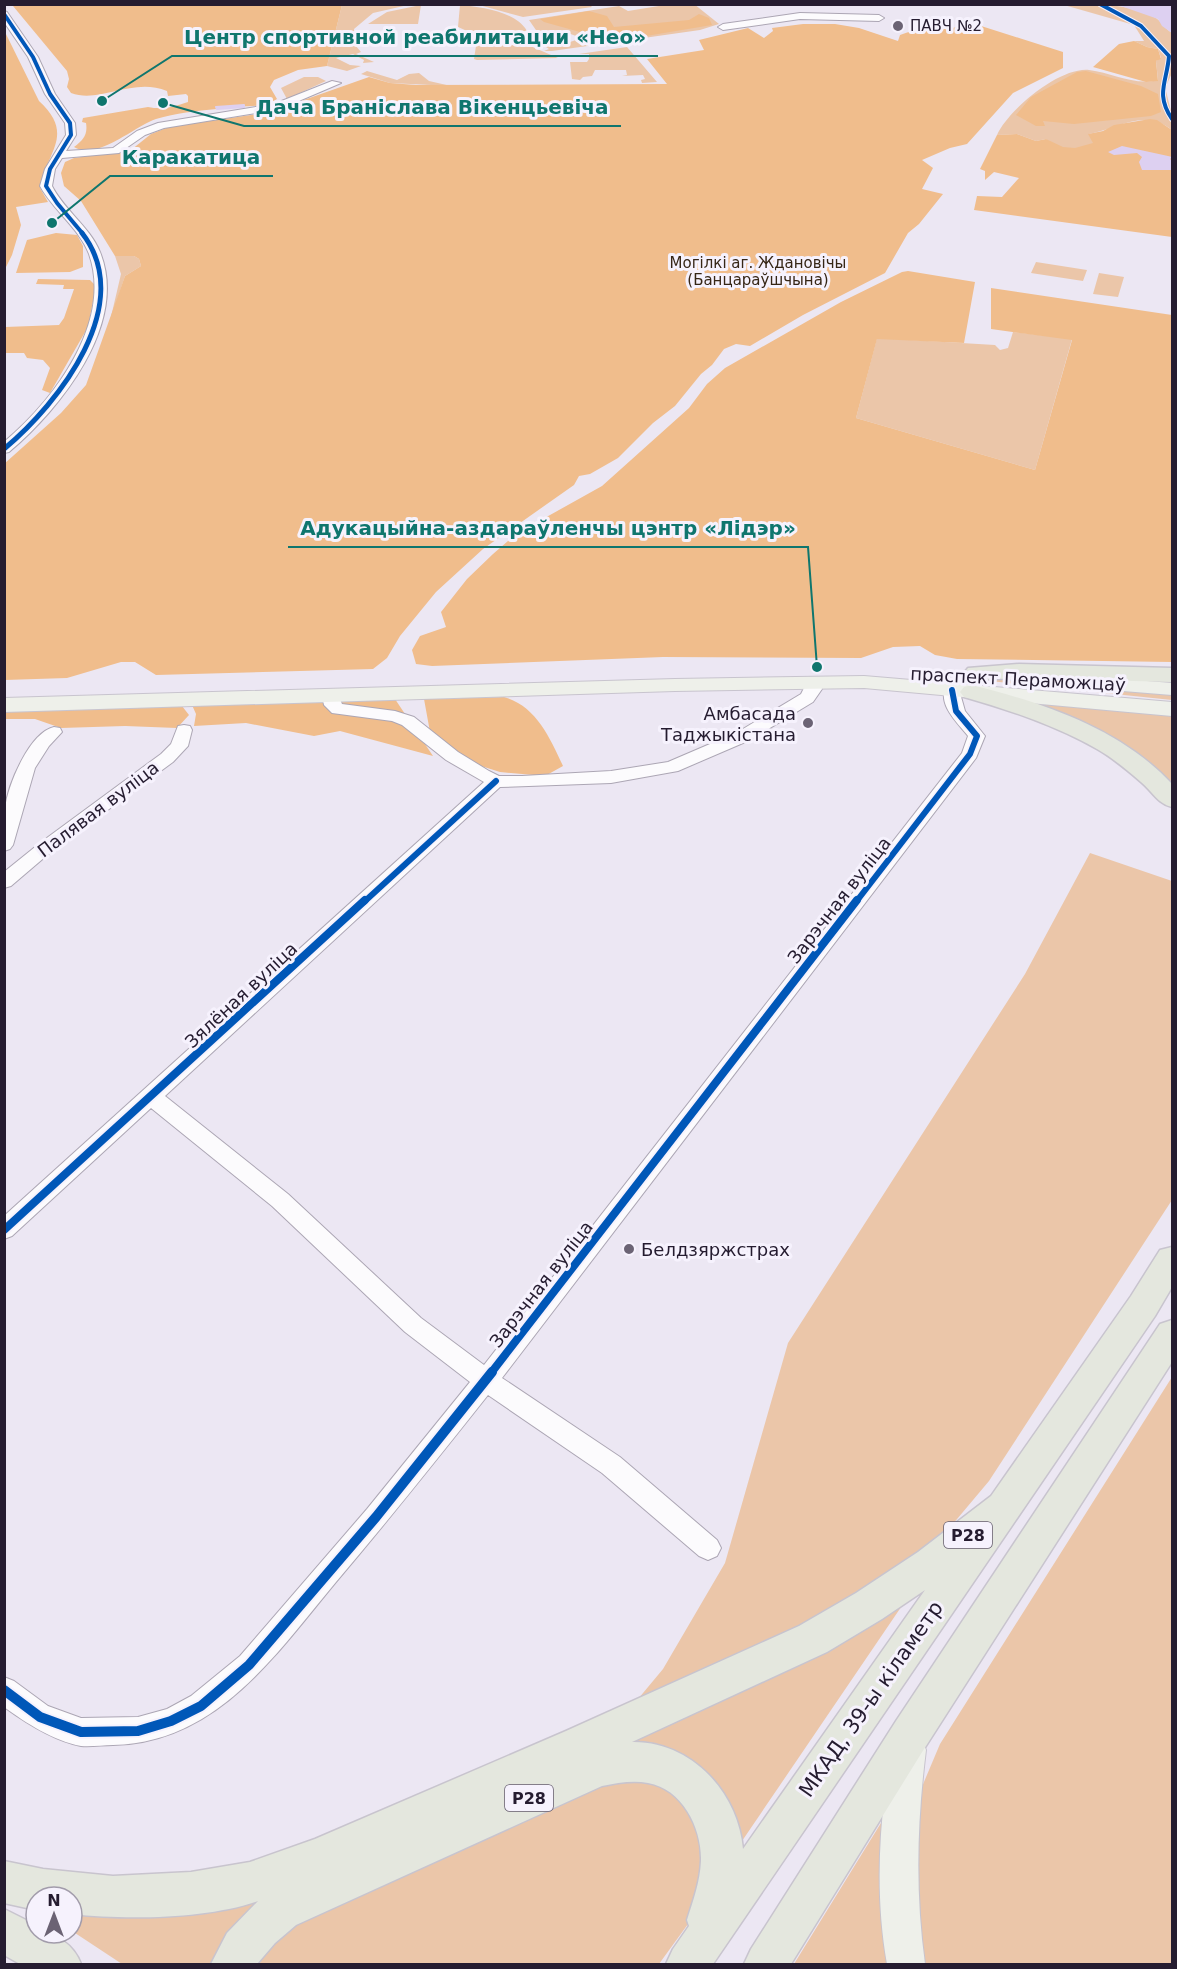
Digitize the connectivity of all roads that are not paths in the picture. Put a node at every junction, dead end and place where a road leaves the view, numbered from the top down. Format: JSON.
{"nodes":[{"id":1,"x":4,"y":14,"type":"edge"},
{"id":2,"x":879,"y":18,"type":"dead end"},
{"id":3,"x":723,"y":27,"type":"dead end"},
{"id":4,"x":336,"y":83,"type":"dead end"},
{"id":5,"x":58,"y":155,"type":"junction"},
{"id":6,"x":4,"y":449,"type":"edge"},
{"id":7,"x":1173,"y":675,"type":"edge"},
{"id":8,"x":966,"y":682,"type":"junction"},
{"id":9,"x":814,"y":683,"type":"junction"},
{"id":10,"x":1173,"y":689,"type":"edge"},
{"id":11,"x":4,"y":694,"type":"edge"},
{"id":12,"x":330,"y":695,"type":"junction"},
{"id":13,"x":4,"y":705,"type":"edge"},
{"id":14,"x":1173,"y":709,"type":"edge"},
{"id":15,"x":184,"y":730,"type":"dead end"},
{"id":16,"x":54,"y":732,"type":"dead end"},
{"id":17,"x":496,"y":781,"type":"junction"},
{"id":18,"x":1173,"y":799,"type":"edge"},
{"id":19,"x":4,"y":845,"type":"edge"},
{"id":20,"x":4,"y":882,"type":"edge"},
{"id":21,"x":152,"y":1098,"type":"junction"},
{"id":22,"x":4,"y":1230,"type":"edge"},
{"id":23,"x":1173,"y":1260,"type":"edge"},
{"id":24,"x":1173,"y":1334,"type":"edge"},
{"id":25,"x":486,"y":1380,"type":"junction"},
{"id":26,"x":1006,"y":1506,"type":"junction"},
{"id":27,"x":708,"y":1548,"type":"dead end"},
{"id":28,"x":4,"y":1690,"type":"edge"},
{"id":29,"x":910,"y":1735,"type":"junction"},
{"id":30,"x":4,"y":1882,"type":"edge"},
{"id":31,"x":4,"y":1930,"type":"edge"},
{"id":32,"x":695,"y":1954,"type":"edge"},
{"id":33,"x":59,"y":1965,"type":"edge"},
{"id":34,"x":233,"y":1965,"type":"edge"},
{"id":35,"x":766,"y":1965,"type":"edge"},
{"id":36,"x":906,"y":1965,"type":"edge"}],
"edges":[{"from":1,"to":5,"type":"street"},
{"from":2,"to":3,"type":"street"},
{"from":4,"to":5,"type":"street"},
{"from":5,"to":6,"type":"street"},
{"from":7,"to":8,"type":"highway"},
{"from":8,"to":9,"type":"main road"},
{"from":8,"to":10,"type":"main road","name":"праспект Пераможцаў"},
{"from":8,"to":11,"type":"main road","name":"праспект Пераможцаў"},
{"from":8,"to":14,"type":"main road"},
{"from":8,"to":18,"type":"highway"},
{"from":8,"to":25,"type":"street","name":"Зарэчная вуліца"},
{"from":9,"to":12,"type":"main road"},
{"from":9,"to":17,"type":"street"},
{"from":12,"to":13,"type":"main road"},
{"from":12,"to":17,"type":"street"},
{"from":15,"to":20,"type":"street","name":"Палявая вуліца"},
{"from":16,"to":19,"type":"street"},
{"from":17,"to":21,"type":"street","name":"Зялёная вуліца"},
{"from":21,"to":22,"type":"street","name":"Зялёная вуліца"},
{"from":21,"to":25,"type":"street"},
{"from":23,"to":26,"type":"highway","name":"МКАД, 39-ы кіламетр"},
{"from":24,"to":29,"type":"highway"},
{"from":25,"to":27,"type":"street"},
{"from":25,"to":28,"type":"street","name":"Зарэчная вуліца"},
{"from":26,"to":30,"type":"highway","number":"Р28"},
{"from":26,"to":32,"type":"highway","name":"МКАД, 39-ы кіламетр"},
{"from":29,"to":35,"type":"highway"},
{"from":29,"to":36,"type":"main road"},
{"from":31,"to":33,"type":"highway"},
{"from":32,"to":34,"type":"highway","number":"Р28"}]}
